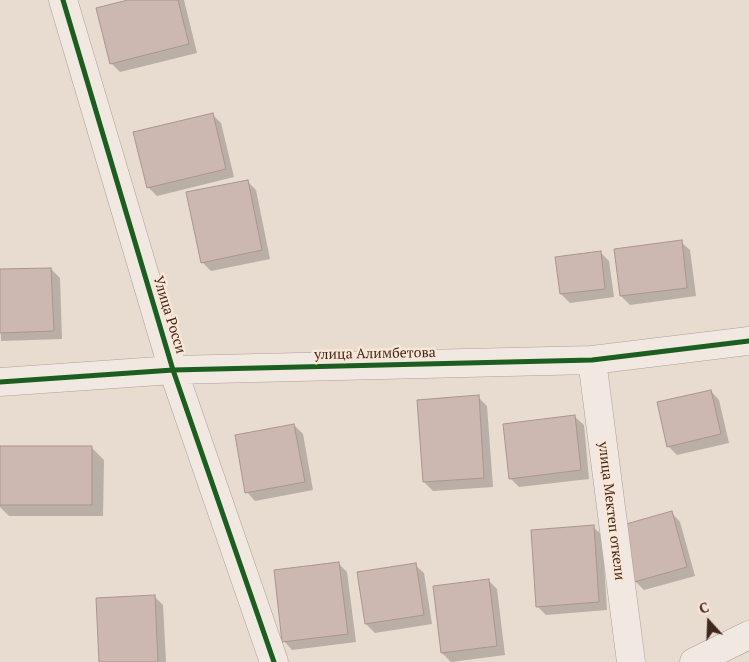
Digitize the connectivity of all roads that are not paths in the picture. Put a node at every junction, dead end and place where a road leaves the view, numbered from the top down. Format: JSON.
{"nodes":[{"id":1,"x":62,"y":0,"type":"edge"},
{"id":2,"x":749,"y":341,"type":"edge"},
{"id":3,"x":592,"y":360,"type":"junction"},
{"id":4,"x":174,"y":370,"type":"junction"},
{"id":5,"x":0,"y":382,"type":"edge"},
{"id":6,"x":749,"y":635,"type":"edge"},
{"id":7,"x":274,"y":662,"type":"edge"},
{"id":8,"x":631,"y":662,"type":"edge"},
{"id":9,"x":694,"y":662,"type":"edge"}],
"edges":[{"from":1,"to":4,"type":"street","name":"Улица Росси"},
{"from":2,"to":3,"type":"street","name":"улица Алимбетова"},
{"from":3,"to":4,"type":"street","name":"улица Алимбетова"},
{"from":3,"to":8,"type":"street","name":"улица Мектеп откели"},
{"from":4,"to":5,"type":"street","name":"улица Алимбетова"},
{"from":4,"to":7,"type":"street","name":"Улица Росси"},
{"from":6,"to":9,"type":"street"}]}
